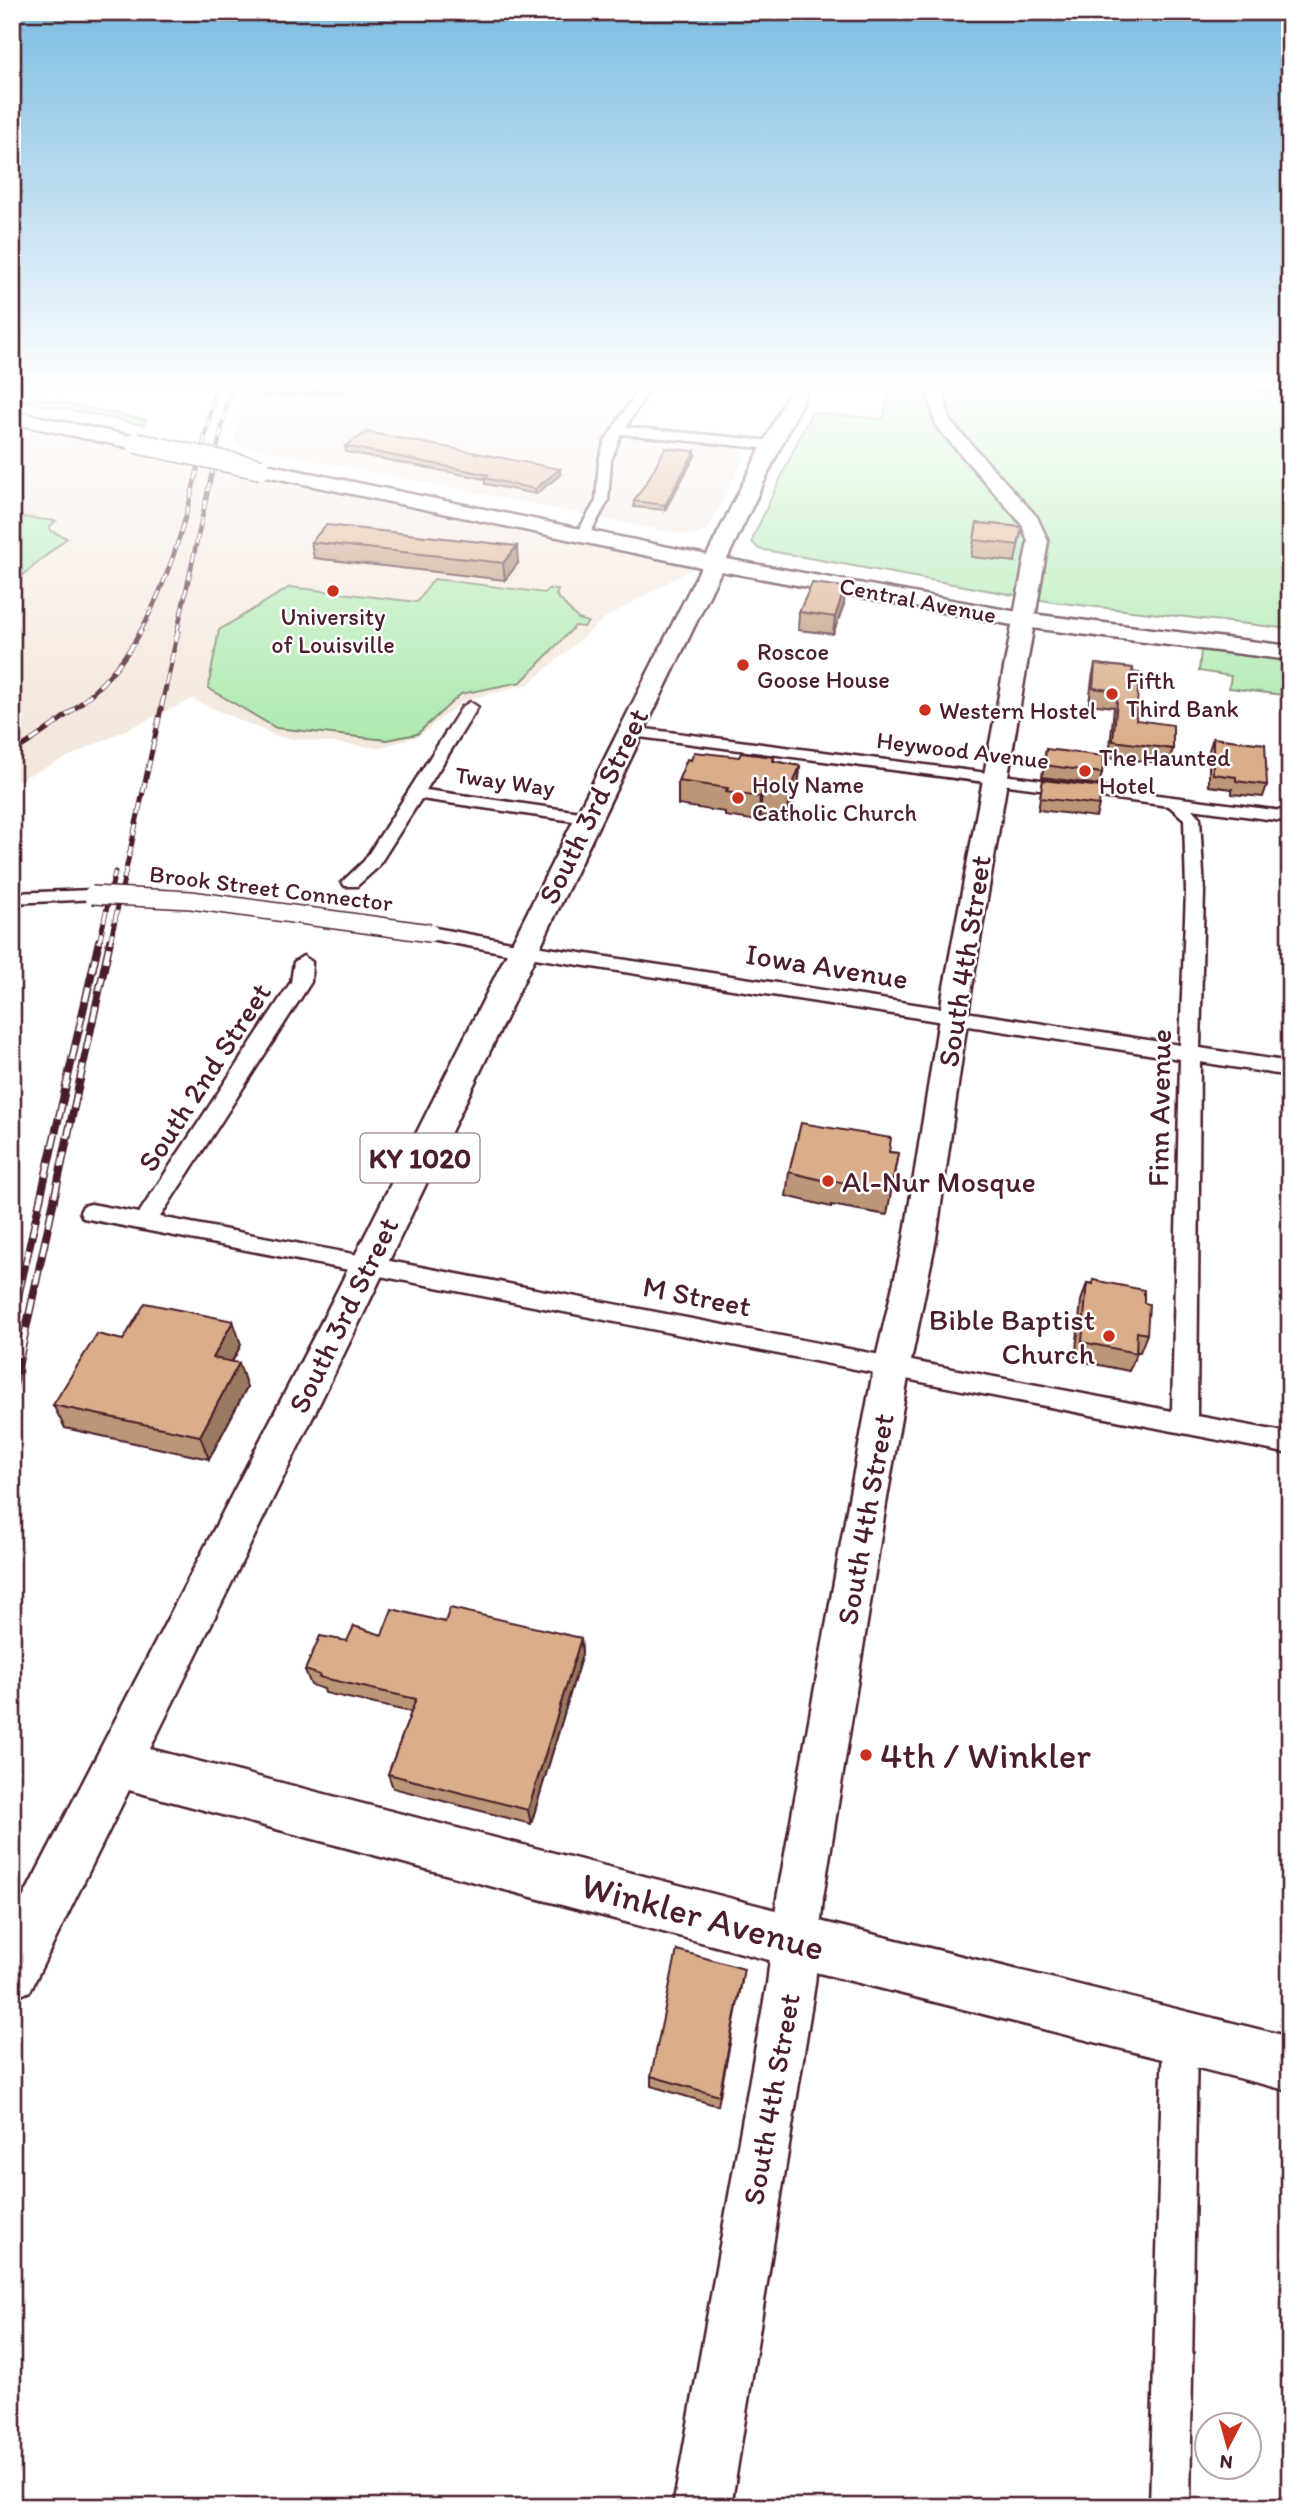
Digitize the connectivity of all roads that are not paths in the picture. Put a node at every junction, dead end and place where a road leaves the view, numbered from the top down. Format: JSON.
{"nodes":[{"id":1,"x":477,"y":508,"type":"edge"},
{"id":2,"x":598,"y":508,"type":"edge"},
{"id":3,"x":740,"y":508,"type":"edge"},
{"id":4,"x":1017,"y":508,"type":"edge"},
{"id":5,"x":586,"y":530,"type":"junction"},
{"id":6,"x":716,"y":555,"type":"junction"},
{"id":7,"x":1027,"y":614,"type":"junction"},
{"id":8,"x":1290,"y":639,"type":"edge"},
{"id":9,"x":1290,"y":653,"type":"edge"},
{"id":10,"x":470,"y":707,"type":"dead end"},
{"id":11,"x":629,"y":732,"type":"junction"},
{"id":12,"x":993,"y":778,"type":"junction"},
{"id":13,"x":416,"y":793,"type":"junction"},
{"id":14,"x":1174,"y":802,"type":"junction"},
{"id":15,"x":1290,"y":817,"type":"edge"},
{"id":16,"x":587,"y":818,"type":"junction"},
{"id":17,"x":351,"y":882,"type":"dead end"},
{"id":18,"x":12,"y":898,"type":"edge"},
{"id":19,"x":522,"y":950,"type":"junction"},
{"id":20,"x":303,"y":962,"type":"dead end"},
{"id":21,"x":954,"y":1016,"type":"junction"},
{"id":22,"x":1190,"y":1054,"type":"junction"},
{"id":23,"x":1290,"y":1069,"type":"edge"},
{"id":24,"x":91,"y":1212,"type":"dead end"},
{"id":25,"x":145,"y":1222,"type":"junction"},
{"id":26,"x":367,"y":1266,"type":"junction"},
{"id":27,"x":892,"y":1366,"type":"junction"},
{"id":28,"x":1184,"y":1424,"type":"junction"},
{"id":29,"x":1290,"y":1444,"type":"edge"},
{"id":30,"x":118,"y":1765,"type":"junction"},
{"id":31,"x":795,"y":1941,"type":"junction"},
{"id":32,"x":12,"y":1973,"type":"edge"},
{"id":33,"x":1180,"y":2036,"type":"junction"},
{"id":34,"x":1290,"y":2064,"type":"edge"},
{"id":35,"x":702,"y":2507,"type":"edge"},
{"id":36,"x":1170,"y":2507,"type":"edge"}],
"edges":[{"from":1,"to":5,"type":"main road","name":"Central Avenue","bridge":true},
{"from":2,"to":5,"type":"street"},
{"from":3,"to":6,"type":"main road","name":"South 3rd Street","number":"KY 1020"},
{"from":4,"to":7,"type":"main road","name":"South 4th Street"},
{"from":5,"to":6,"type":"main road","name":"Central Avenue"},
{"from":6,"to":7,"type":"main road","name":"Central Avenue"},
{"from":6,"to":11,"type":"main road","name":"South 3rd Street","number":"KY 1020"},
{"from":7,"to":8,"type":"main road","name":"Central Avenue"},
{"from":7,"to":9,"type":"main road","name":"Central Avenue"},
{"from":7,"to":12,"type":"main road","name":"South 4th Street"},
{"from":10,"to":13,"type":"street"},
{"from":11,"to":12,"type":"street","name":"Heywood Avenue"},
{"from":11,"to":16,"type":"main road","name":"South 3rd Street","number":"KY 1020"},
{"from":12,"to":14,"type":"street","name":"Heywood Avenue"},
{"from":12,"to":21,"type":"main road","name":"South 4th Street"},
{"from":13,"to":16,"type":"street","name":"Tway Way"},
{"from":13,"to":17,"type":"street"},
{"from":14,"to":15,"type":"street","name":"Heywood Avenue"},
{"from":14,"to":22,"type":"street","name":"Finn Avenue"},
{"from":16,"to":19,"type":"main road","name":"South 3rd Street","number":"KY 1020"},
{"from":18,"to":19,"type":"street","name":"Brook Street Connector","bridge":true},
{"from":19,"to":21,"type":"street","name":"Iowa Avenue"},
{"from":19,"to":26,"type":"main road","name":"South 3rd Street","number":"KY 1020"},
{"from":20,"to":25,"type":"street","name":"South 2nd Street"},
{"from":21,"to":22,"type":"street","name":"Iowa Avenue"},
{"from":21,"to":27,"type":"main road","name":"South 4th Street"},
{"from":22,"to":23,"type":"street","name":"Iowa Avenue"},
{"from":22,"to":28,"type":"street","name":"Finn Avenue"},
{"from":24,"to":25,"type":"street","name":"M Street"},
{"from":25,"to":26,"type":"street","name":"M Street"},
{"from":26,"to":27,"type":"street","name":"M Street"},
{"from":26,"to":30,"type":"main road","name":"South 3rd Street","number":"KY 1020"},
{"from":27,"to":28,"type":"street","name":"M Street"},
{"from":27,"to":31,"type":"main road","name":"South 4th Street"},
{"from":28,"to":29,"type":"street","name":"M Street"},
{"from":30,"to":31,"type":"main road","name":"Winkler Avenue"},
{"from":30,"to":32,"type":"main road","name":"South 3rd Street"},
{"from":31,"to":33,"type":"main road","name":"Winkler Avenue"},
{"from":31,"to":35,"type":"main road","name":"South 4th Street"},
{"from":33,"to":34,"type":"main road","name":"Winkler Avenue"},
{"from":33,"to":36,"type":"street"}]}
